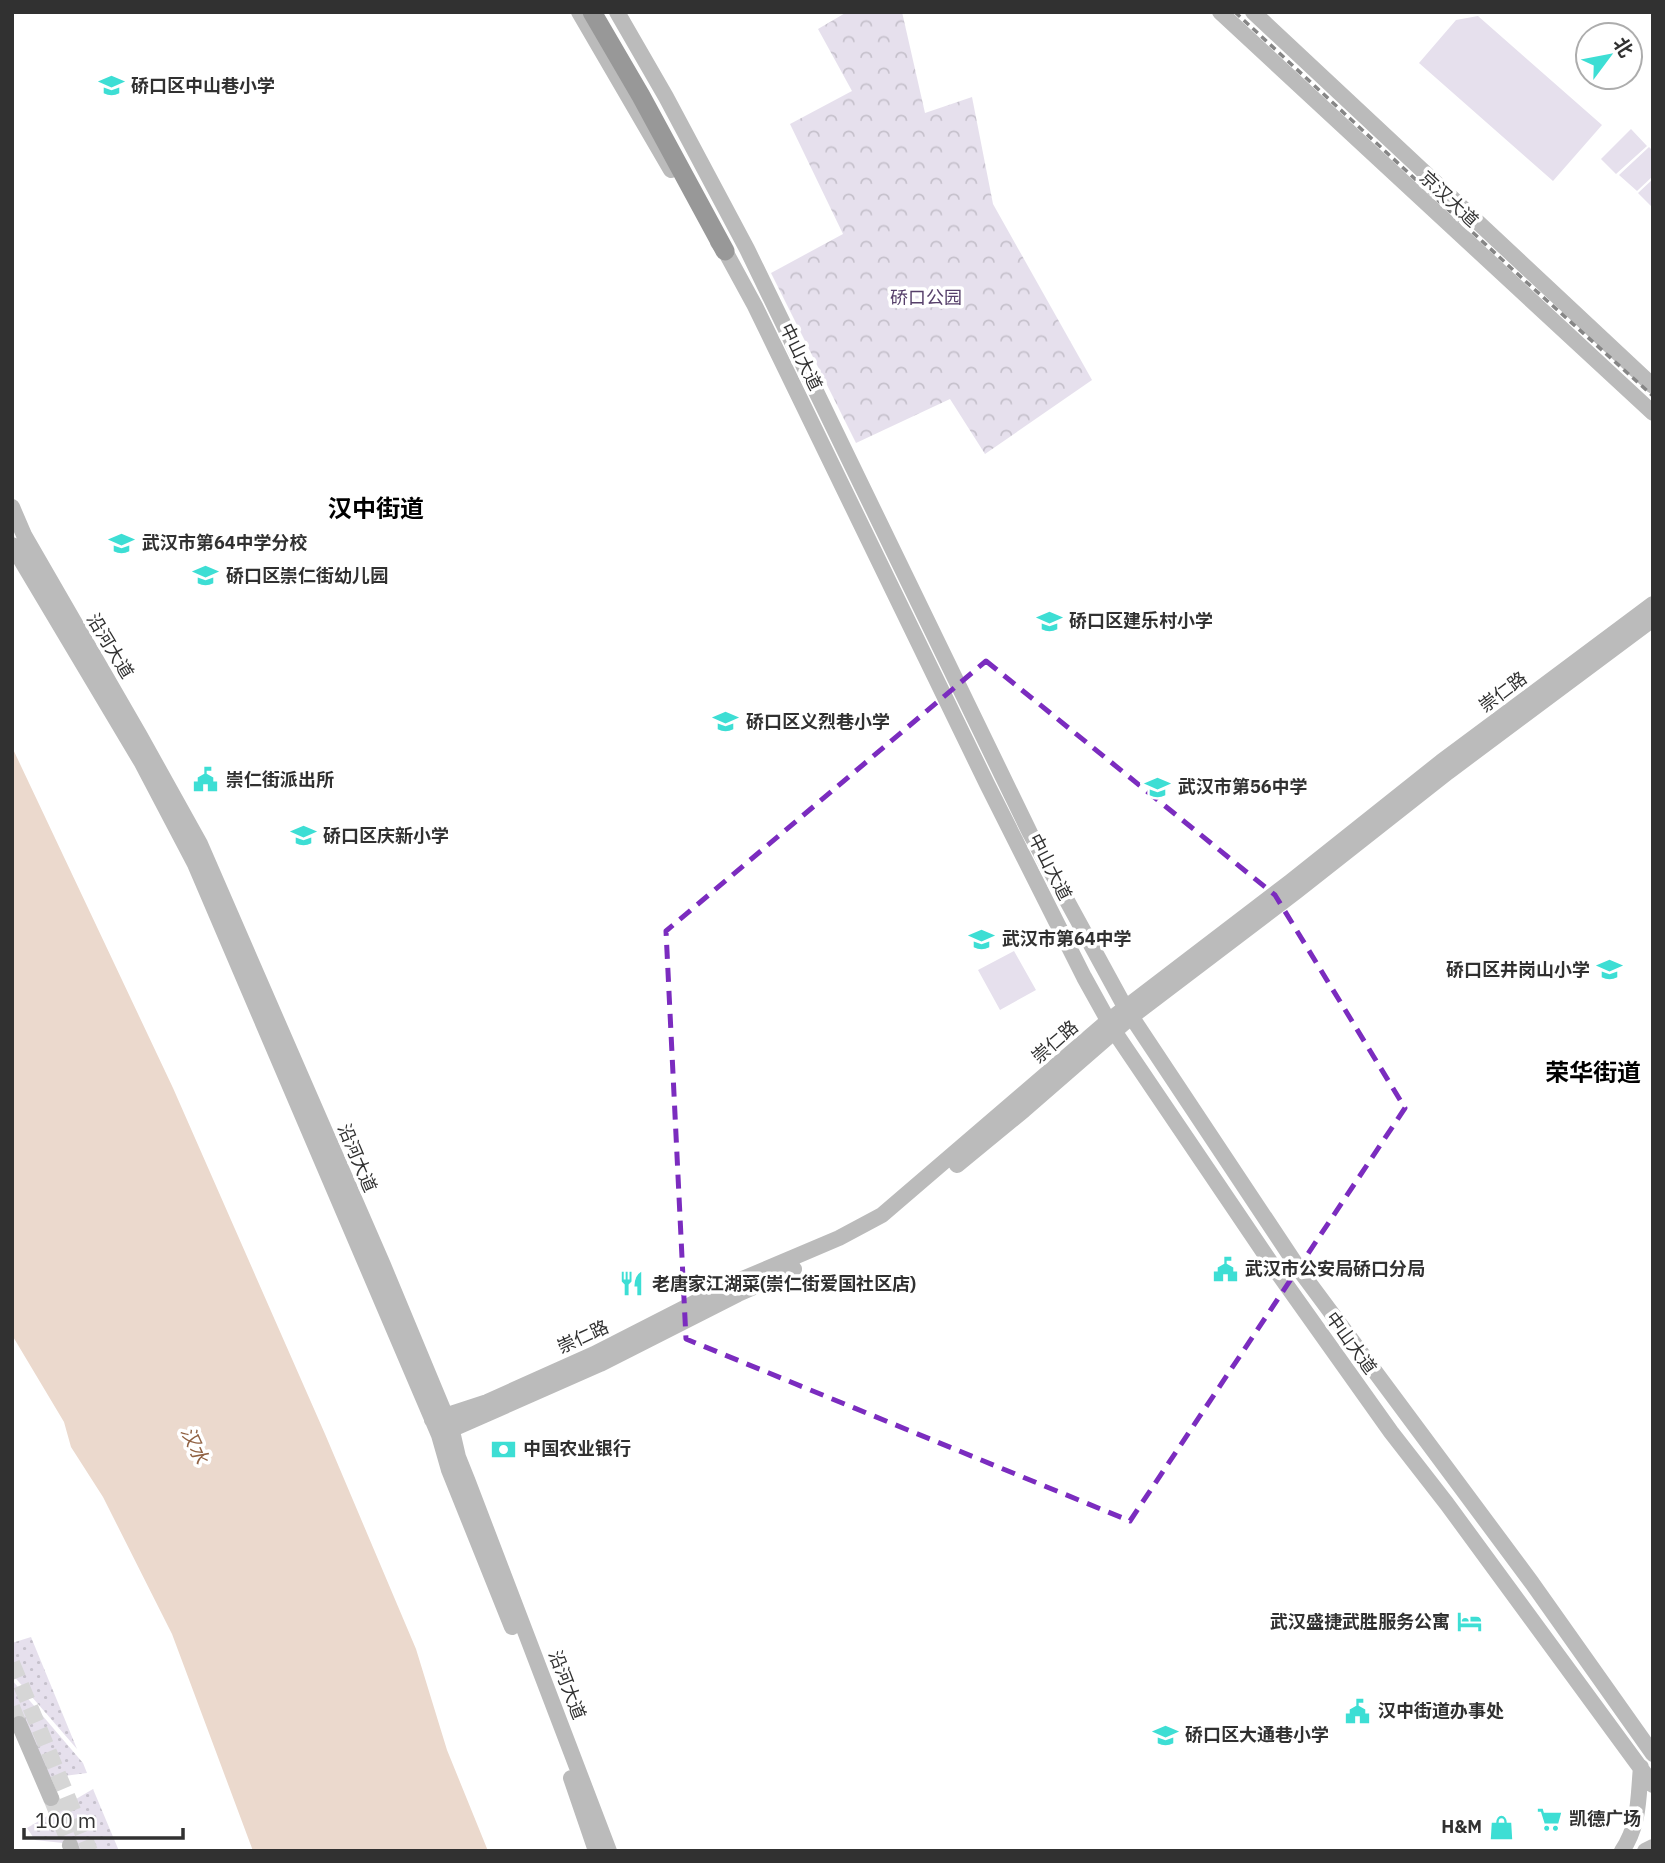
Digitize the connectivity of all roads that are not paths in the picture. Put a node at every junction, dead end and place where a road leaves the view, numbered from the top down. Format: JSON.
{"nodes":[{"id":1,"x":579,"y":12,"type":"edge"},
{"id":2,"x":592,"y":12,"type":"edge"},
{"id":3,"x":617,"y":12,"type":"edge"},
{"id":4,"x":1220,"y":12,"type":"edge"},
{"id":5,"x":1253,"y":12,"type":"edge"},
{"id":6,"x":725,"y":251,"type":"junction"},
{"id":7,"x":1653,"y":386,"type":"edge"},
{"id":8,"x":1653,"y":413,"type":"edge"},
{"id":9,"x":12,"y":507,"type":"edge"},
{"id":10,"x":12,"y":545,"type":"edge"},
{"id":11,"x":1653,"y":604,"type":"edge"},
{"id":12,"x":1653,"y":619,"type":"edge"},
{"id":13,"x":1128,"y":1012,"type":"junction"},
{"id":14,"x":1111,"y":1026,"type":"junction"},
{"id":15,"x":435,"y":1392,"type":"junction"},
{"id":16,"x":490,"y":1407,"type":"junction"},
{"id":17,"x":442,"y":1426,"type":"junction"},
{"id":18,"x":458,"y":1457,"type":"junction"},
{"id":19,"x":19,"y":1724,"type":"dead end"},
{"id":20,"x":1653,"y":1754,"type":"edge"},
{"id":21,"x":1641,"y":1767,"type":"junction"},
{"id":22,"x":1653,"y":1785,"type":"edge"},
{"id":23,"x":51,"y":1798,"type":"tunnel mouth"},
{"id":24,"x":1653,"y":1847,"type":"edge"},
{"id":25,"x":596,"y":1851,"type":"edge"},
{"id":26,"x":609,"y":1851,"type":"edge"},
{"id":27,"x":1622,"y":1851,"type":"edge"},
{"id":28,"x":1645,"y":1851,"type":"edge"}],
"edges":[{"from":1,"to":6,"type":"main road","name":"中山大道"},
{"from":2,"to":6,"type":"highway"},
{"from":3,"to":13,"type":"main road","name":"中山大道"},
{"from":4,"to":8,"type":"main road","name":"京汉大道"},
{"from":5,"to":7,"type":"main road","name":"京汉大道"},
{"from":6,"to":14,"type":"main road","name":"中山大道"},
{"from":9,"to":15,"type":"main road","name":"沿河大道"},
{"from":10,"to":17,"type":"main road","name":"沿河大道"},
{"from":11,"to":13,"type":"main road","name":"崇仁路"},
{"from":12,"to":13,"type":"main road","name":"崇仁路"},
{"from":13,"to":14,"type":"main road","name":"崇仁路"},
{"from":13,"to":20,"type":"main road","name":"中山大道"},
{"from":14,"to":16,"type":"main road","name":"崇仁路"},
{"from":14,"to":21,"type":"main road","name":"中山大道"},
{"from":15,"to":16,"type":"main road"},
{"from":15,"to":17,"type":"main road","name":"沿河大道"},
{"from":16,"to":17,"type":"main road","name":"崇仁路"},
{"from":16,"to":18,"type":"main road"},
{"from":17,"to":18,"type":"main road","name":"沿河大道"},
{"from":17,"to":25,"type":"main road","name":"沿河大道"},
{"from":18,"to":26,"type":"main road","name":"沿河大道"},
{"from":19,"to":23,"type":"main road"},
{"from":21,"to":22,"type":"main road","name":"中山大道"},
{"from":21,"to":27,"type":"main road"},
{"from":24,"to":28,"type":"main road"}]}
